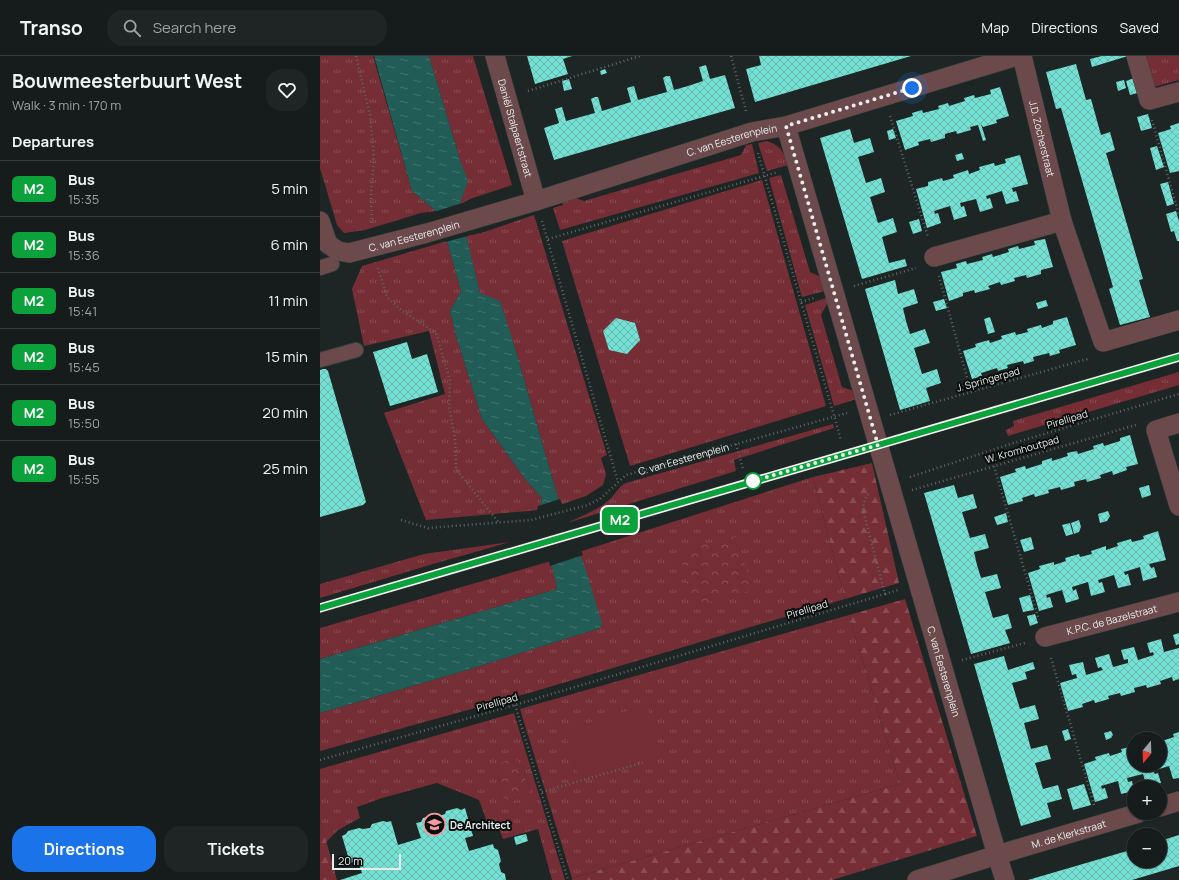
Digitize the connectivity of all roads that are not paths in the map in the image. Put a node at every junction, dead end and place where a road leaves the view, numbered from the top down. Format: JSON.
{"nodes":[{"id":1,"x":495,"y":56,"type":"edge"},
{"id":2,"x":1017,"y":56,"type":"edge"},
{"id":3,"x":1022,"y":56,"type":"edge"},
{"id":4,"x":1136,"y":56,"type":"edge"},
{"id":5,"x":1179,"y":92,"type":"edge"},
{"id":6,"x":786,"y":126,"type":"junction"},
{"id":7,"x":536,"y":201,"type":"junction"},
{"id":8,"x":320,"y":221,"type":"edge"},
{"id":9,"x":1062,"y":221,"type":"junction"},
{"id":10,"x":330,"y":261,"type":"edge"},
{"id":11,"x":928,"y":262,"type":"road end"},
{"id":12,"x":1179,"y":320,"type":"edge"},
{"id":13,"x":356,"y":350,"type":"dead end"},
{"id":14,"x":1179,"y":357,"type":"edge"},
{"id":15,"x":320,"y":360,"type":"edge"},
{"id":16,"x":1179,"y":423,"type":"edge"},
{"id":17,"x":878,"y":445,"type":"junction"},
{"id":18,"x":1179,"y":506,"type":"edge"},
{"id":19,"x":1179,"y":602,"type":"edge"},
{"id":20,"x":320,"y":608,"type":"edge"},
{"id":21,"x":1044,"y":637,"type":"road end"},
{"id":22,"x":1179,"y":801,"type":"edge"},
{"id":23,"x":1167,"y":805,"type":"edge"},
{"id":24,"x":1127,"y":817,"type":"edge"},
{"id":25,"x":997,"y":855,"type":"junction"},
{"id":26,"x":917,"y":880,"type":"edge"},
{"id":27,"x":1004,"y":880,"type":"edge"}],
"edges":[{"from":1,"to":7,"type":"street","name":"Daniël Stalpaertstraat"},
{"from":2,"to":6,"type":"street"},
{"from":3,"to":9,"type":"street","name":"J.D. Zocherstraat"},
{"from":4,"to":5,"type":"street"},
{"from":6,"to":7,"type":"street","name":"C. van Eesterenplein"},
{"from":6,"to":17,"type":"street","name":"C. van Eesterenplein"},
{"from":7,"to":10,"type":"street","name":"C. van Eesterenplein"},
{"from":8,"to":10,"type":"street"},
{"from":9,"to":11,"type":"street"},
{"from":9,"to":12,"type":"street","name":"J.D. Zocherstraat"},
{"from":13,"to":15,"type":"street"},
{"from":14,"to":17,"type":"lane"},
{"from":16,"to":18,"type":"street"},
{"from":17,"to":20,"type":"lane"},
{"from":17,"to":25,"type":"street","name":"C. van Eesterenplein"},
{"from":19,"to":21,"type":"street","name":"K.P.C. de Bazelstraat"},
{"from":22,"to":23,"type":"street"},
{"from":24,"to":25,"type":"street","name":"M. de Klerkstraat"},
{"from":25,"to":26,"type":"street"},
{"from":25,"to":27,"type":"street","name":"C. van Eesterenplein"}]}
